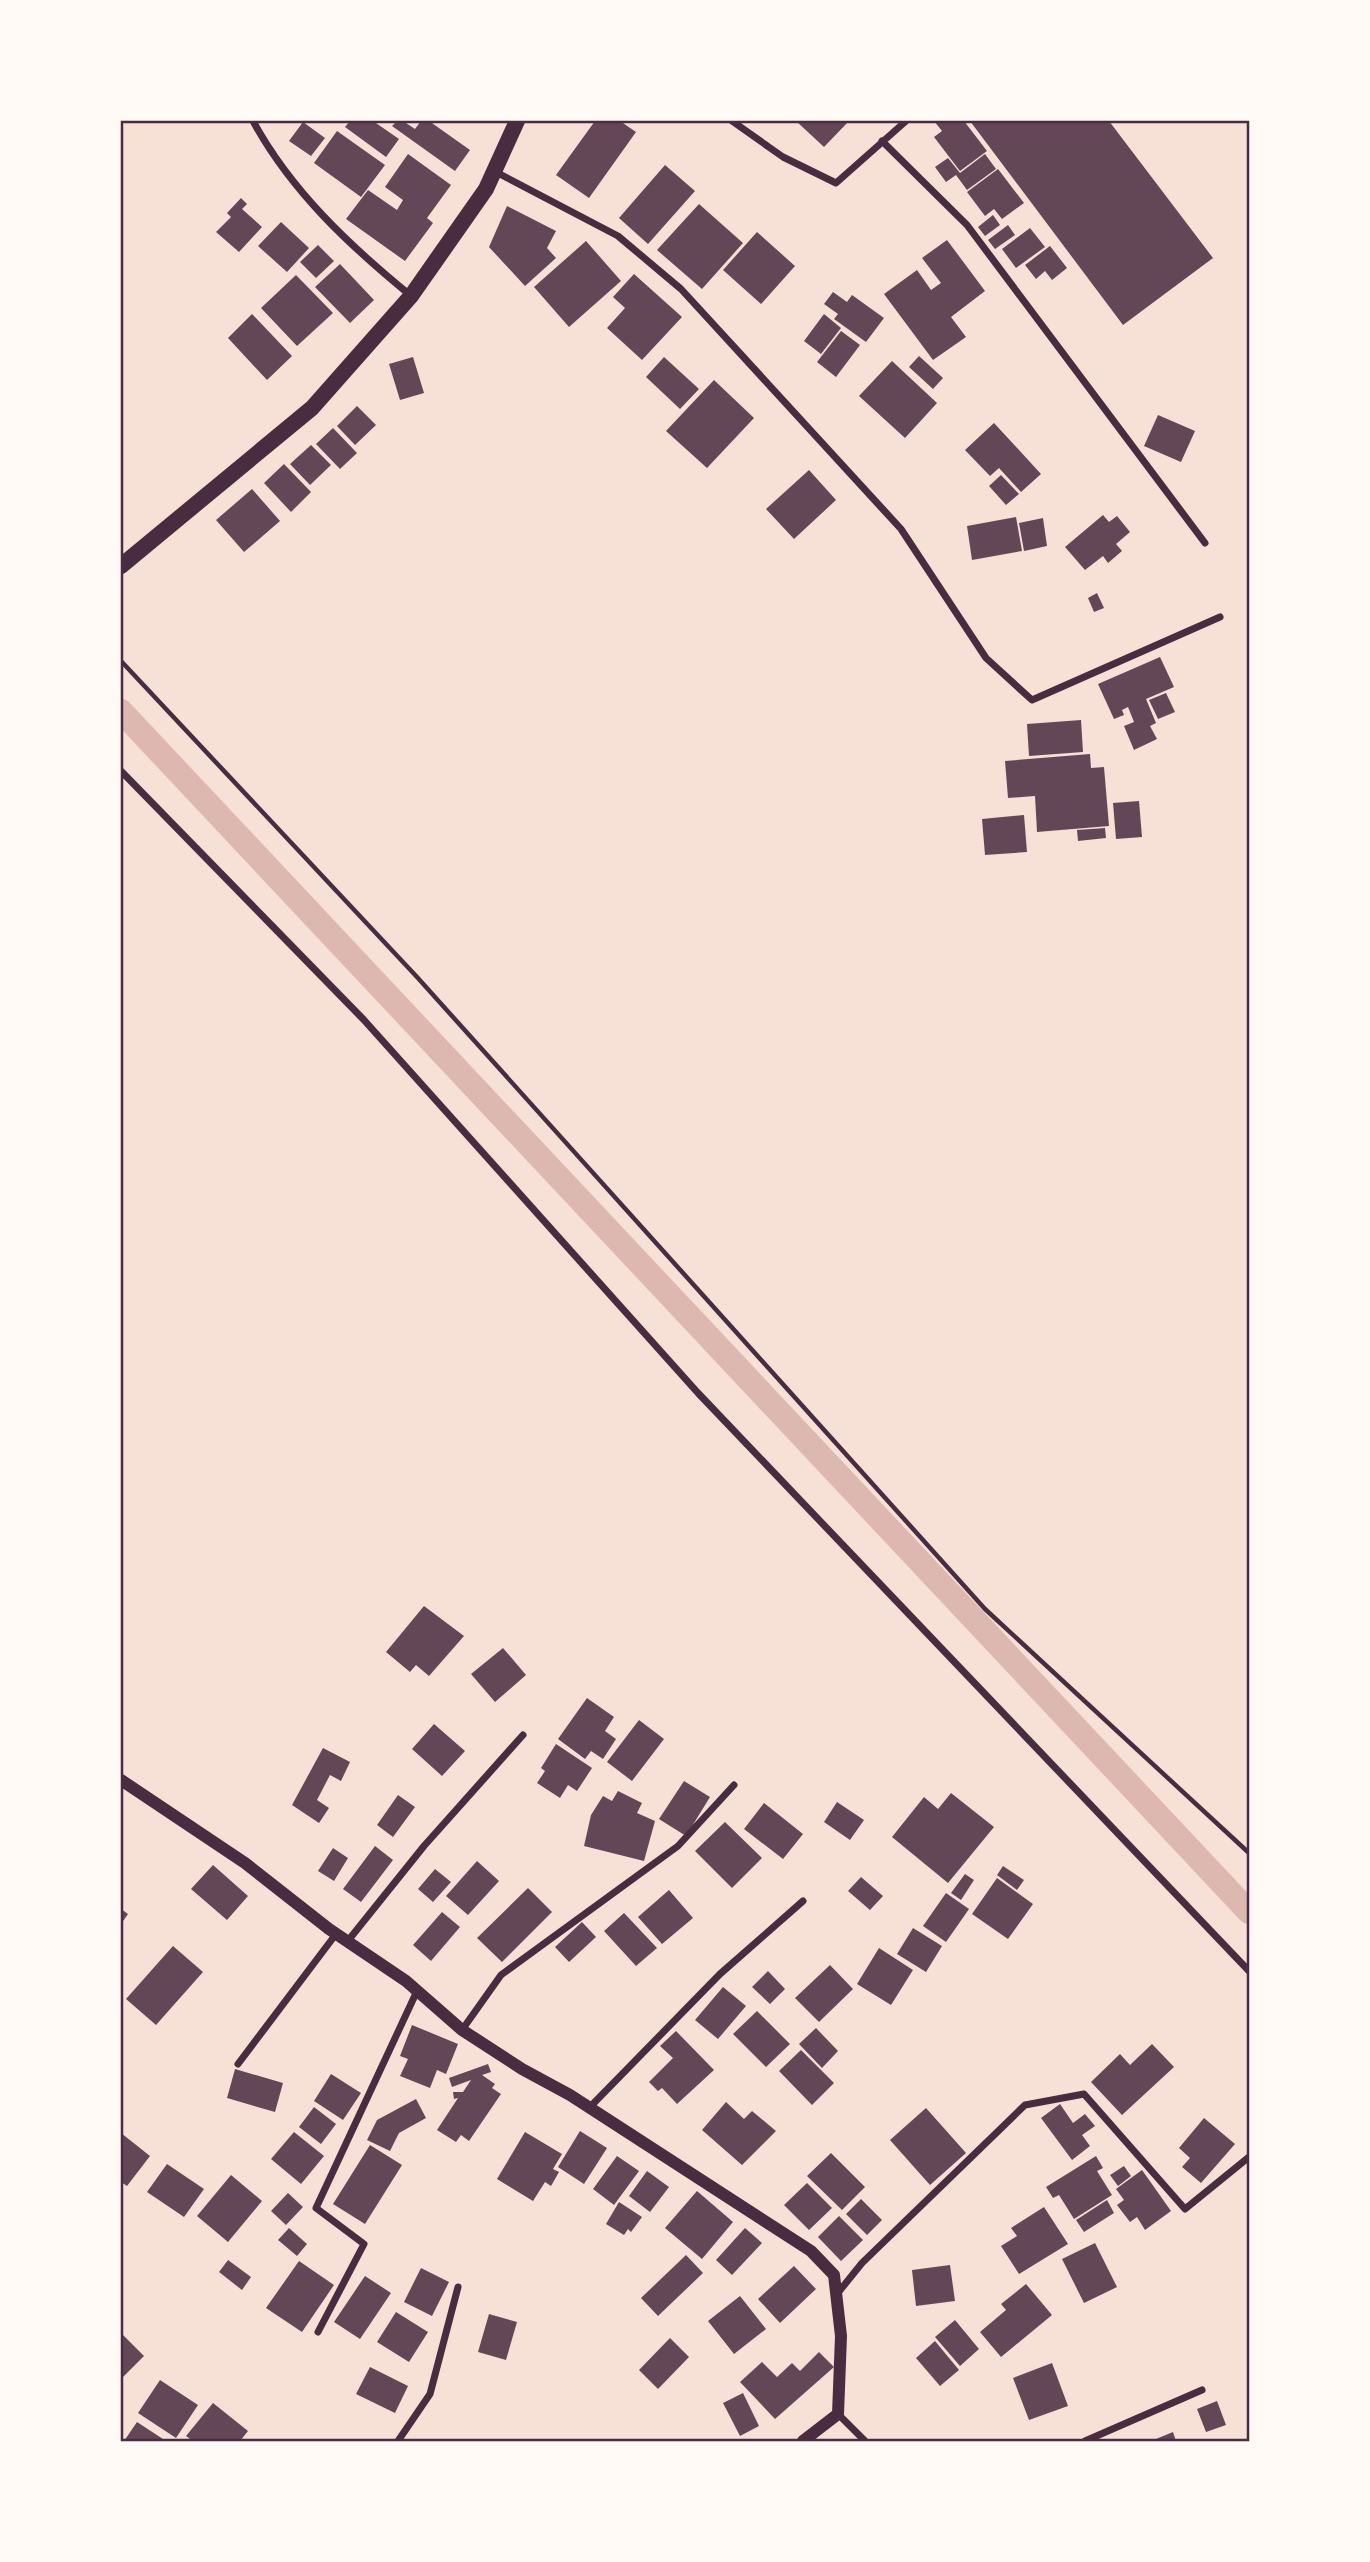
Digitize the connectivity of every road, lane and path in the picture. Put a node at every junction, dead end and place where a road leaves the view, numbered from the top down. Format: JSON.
{"nodes":[{"id":1,"x":253,"y":121,"type":"edge"},
{"id":2,"x":517,"y":121,"type":"edge"},
{"id":3,"x":732,"y":121,"type":"edge"},
{"id":4,"x":906,"y":121,"type":"edge"},
{"id":5,"x":882,"y":141,"type":"junction"},
{"id":6,"x":493,"y":171,"type":"junction"},
{"id":7,"x":411,"y":296,"type":"junction"},
{"id":8,"x":1205,"y":543,"type":"dead end"},
{"id":9,"x":121,"y":566,"type":"edge"},
{"id":10,"x":1220,"y":617,"type":"dead end"},
{"id":11,"x":121,"y":661,"type":"edge"},
{"id":12,"x":121,"y":771,"type":"edge"},
{"id":13,"x":523,"y":1735,"type":"dead end"},
{"id":14,"x":121,"y":1780,"type":"edge"},
{"id":15,"x":734,"y":1785,"type":"dead end"},
{"id":16,"x":1249,"y":1853,"type":"edge"},
{"id":17,"x":803,"y":1901,"type":"dead end"},
{"id":18,"x":336,"y":1934,"type":"junction"},
{"id":19,"x":347,"y":1942,"type":"junction"},
{"id":20,"x":1249,"y":1971,"type":"edge"},
{"id":21,"x":417,"y":1991,"type":"junction"},
{"id":22,"x":462,"y":2031,"type":"junction"},
{"id":23,"x":238,"y":2064,"type":"dead end"},
{"id":24,"x":589,"y":2108,"type":"junction"},
{"id":25,"x":1249,"y":2157,"type":"edge"},
{"id":26,"x":458,"y":2287,"type":"dead end"},
{"id":27,"x":837,"y":2294,"type":"junction"},
{"id":28,"x":318,"y":2332,"type":"dead end"},
{"id":29,"x":1202,"y":2390,"type":"dead end"},
{"id":30,"x":838,"y":2414,"type":"junction"},
{"id":31,"x":398,"y":2441,"type":"edge"},
{"id":32,"x":803,"y":2441,"type":"edge"},
{"id":33,"x":865,"y":2441,"type":"edge"},
{"id":34,"x":1085,"y":2441,"type":"edge"}],
"edges":[{"from":1,"to":7,"type":"street"},
{"from":2,"to":6,"type":"main road"},
{"from":3,"to":5,"type":"street"},
{"from":4,"to":5,"type":"street"},
{"from":5,"to":8,"type":"street"},
{"from":6,"to":7,"type":"main road"},
{"from":6,"to":10,"type":"street"},
{"from":7,"to":9,"type":"main road"},
{"from":11,"to":16,"type":"path"},
{"from":12,"to":20,"type":"street"},
{"from":13,"to":19,"type":"street"},
{"from":14,"to":18,"type":"street"},
{"from":15,"to":22,"type":"street"},
{"from":17,"to":24,"type":"street"},
{"from":18,"to":19,"type":"street"},
{"from":18,"to":23,"type":"street"},
{"from":19,"to":21,"type":"street"},
{"from":21,"to":22,"type":"street"},
{"from":21,"to":28,"type":"street"},
{"from":22,"to":24,"type":"street"},
{"from":24,"to":27,"type":"street"},
{"from":25,"to":27,"type":"street"},
{"from":26,"to":31,"type":"street"},
{"from":27,"to":30,"type":"street"},
{"from":29,"to":34,"type":"street"},
{"from":30,"to":32,"type":"street"},
{"from":30,"to":33,"type":"street"}]}
